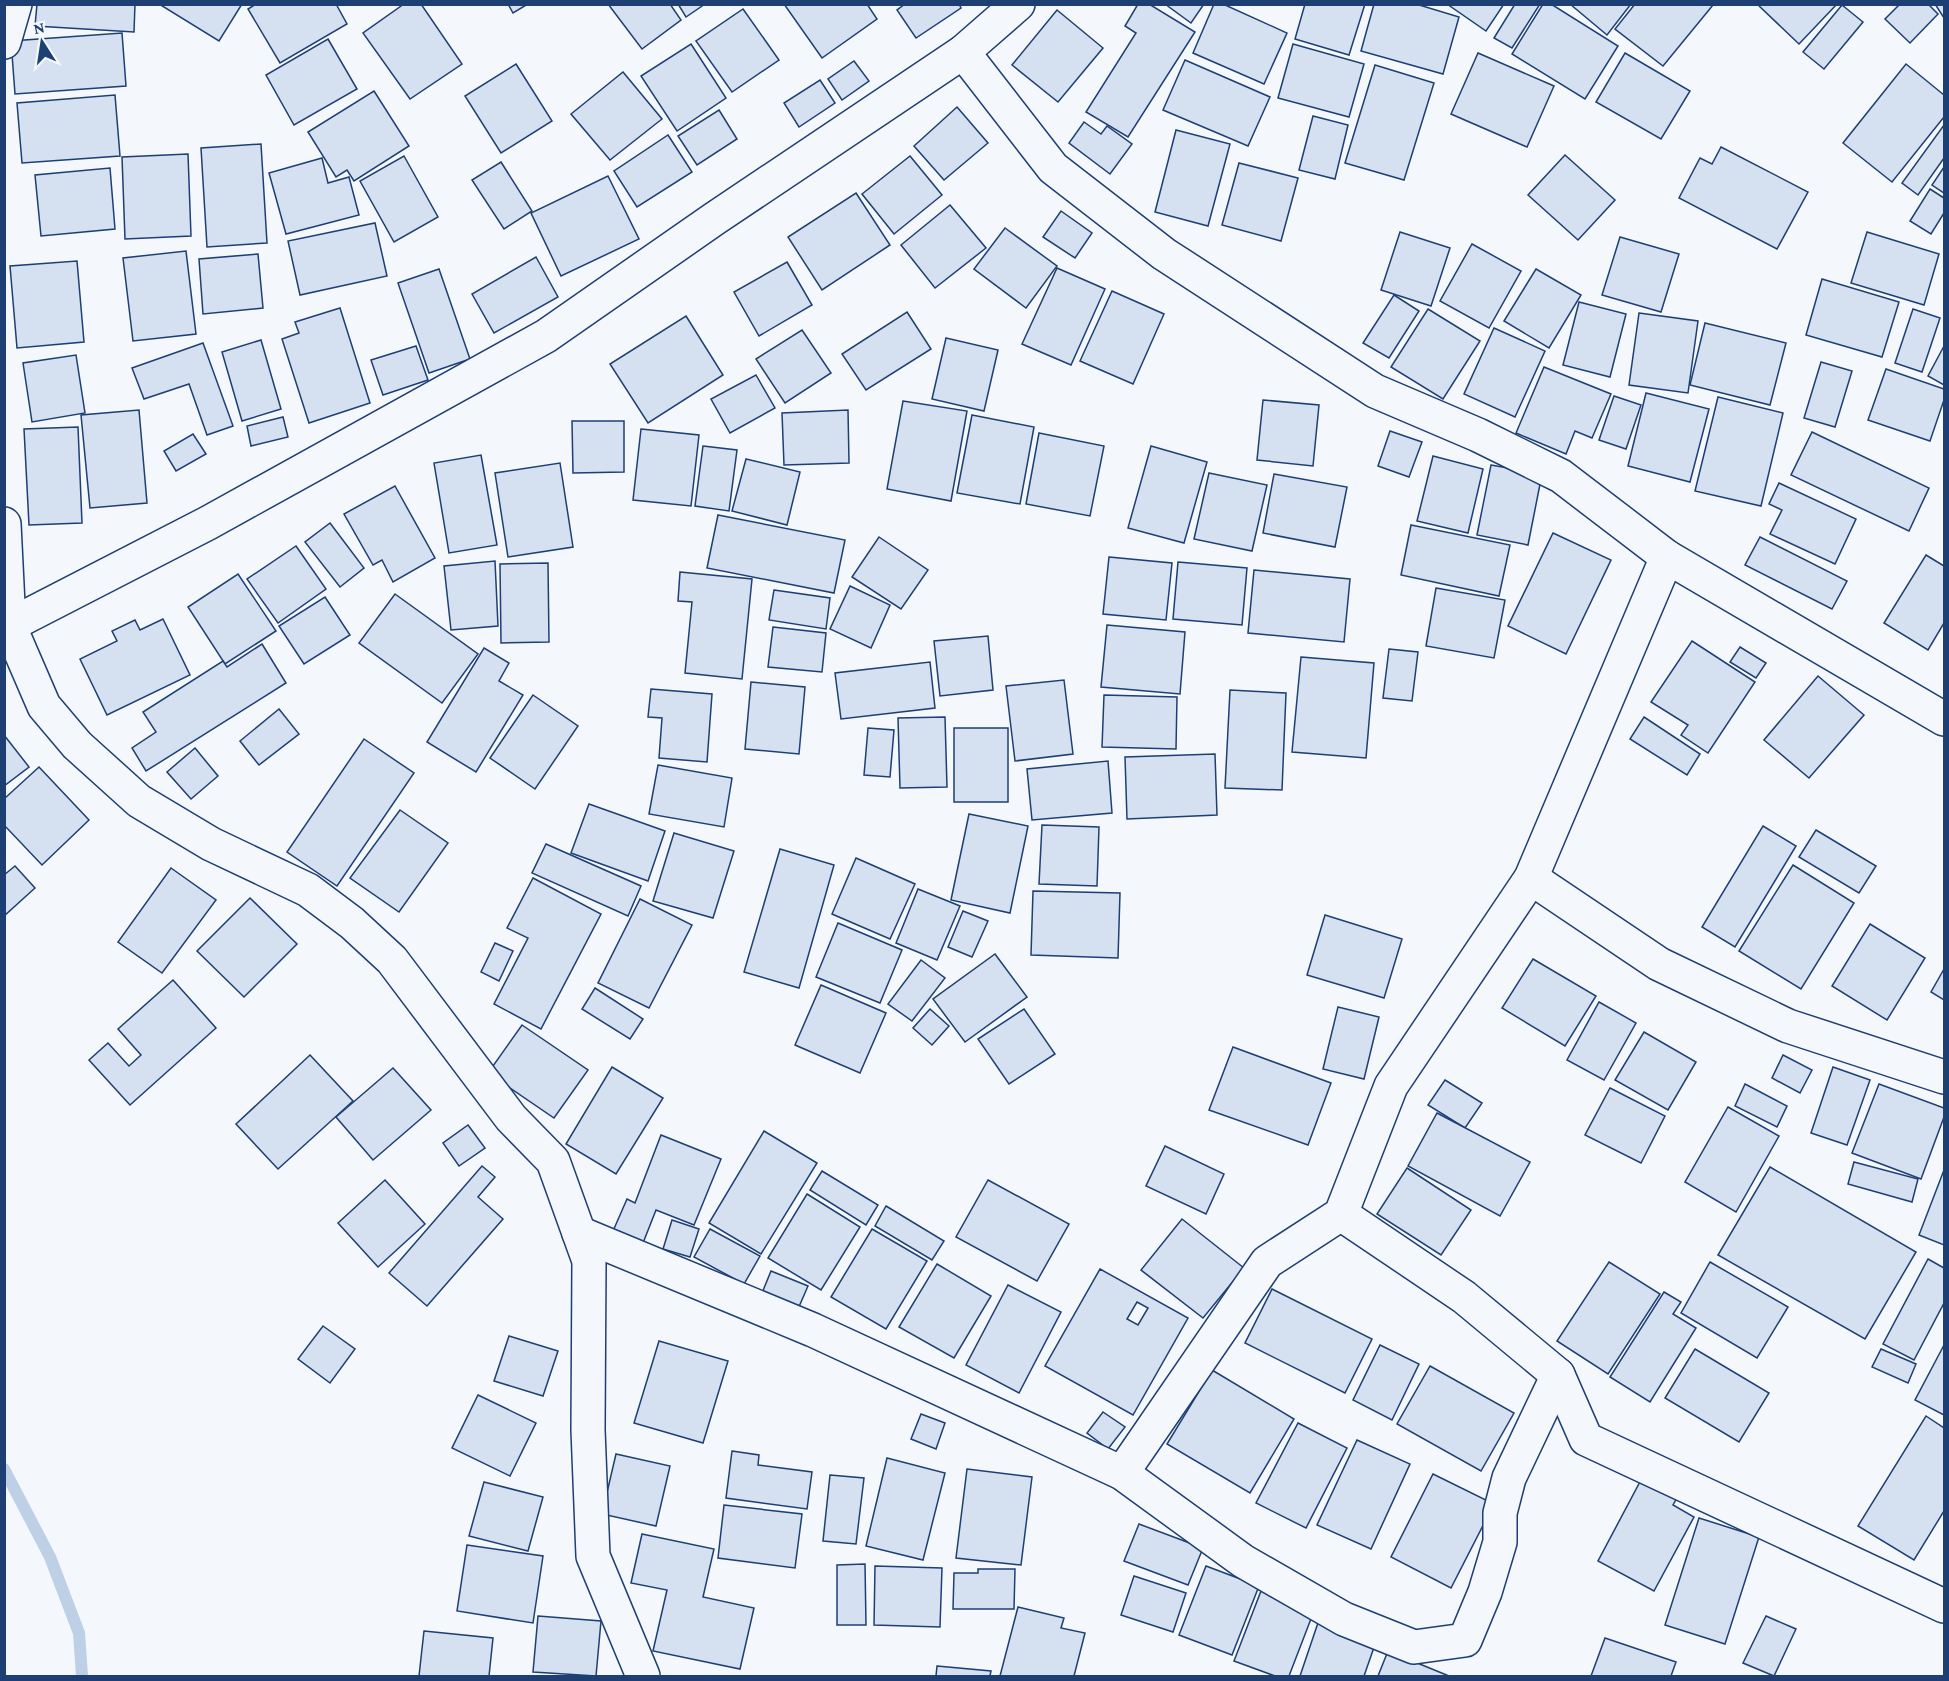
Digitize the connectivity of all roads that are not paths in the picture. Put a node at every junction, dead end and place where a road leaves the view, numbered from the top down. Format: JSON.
{"nodes":[{"id":1,"x":15,"y":4,"type":"edge"},
{"id":2,"x":1018,"y":4,"type":"edge"},
{"id":3,"x":4,"y":42,"type":"edge"},
{"id":4,"x":963,"y":52,"type":"junction"},
{"id":5,"x":4,"y":524,"type":"edge"},
{"id":6,"x":1667,"y":557,"type":"junction"},
{"id":7,"x":7,"y":627,"type":"edge"},
{"id":8,"x":1944,"y":718,"type":"edge"},
{"id":9,"x":1531,"y":878,"type":"junction"},
{"id":10,"x":1944,"y":1077,"type":"edge"},
{"id":11,"x":1341,"y":1214,"type":"junction"},
{"id":12,"x":579,"y":1233,"type":"junction"},
{"id":13,"x":1558,"y":1375,"type":"junction"},
{"id":14,"x":1122,"y":1473,"type":"junction"},
{"id":15,"x":1944,"y":1606,"type":"edge"},
{"id":16,"x":643,"y":1677,"type":"edge"}],
"edges":[{"from":1,"to":3,"type":"street"},
{"from":2,"to":4,"type":"street"},
{"from":4,"to":6,"type":"street"},
{"from":4,"to":7,"type":"street"},
{"from":5,"to":7,"type":"street"},
{"from":6,"to":8,"type":"street"},
{"from":6,"to":9,"type":"street"},
{"from":7,"to":12,"type":"street"},
{"from":9,"to":10,"type":"street"},
{"from":9,"to":11,"type":"street"},
{"from":11,"to":13,"type":"street"},
{"from":11,"to":14,"type":"street"},
{"from":12,"to":14,"type":"street"},
{"from":12,"to":16,"type":"street"},
{"from":13,"to":14,"type":"street"},
{"from":13,"to":15,"type":"street"}]}
